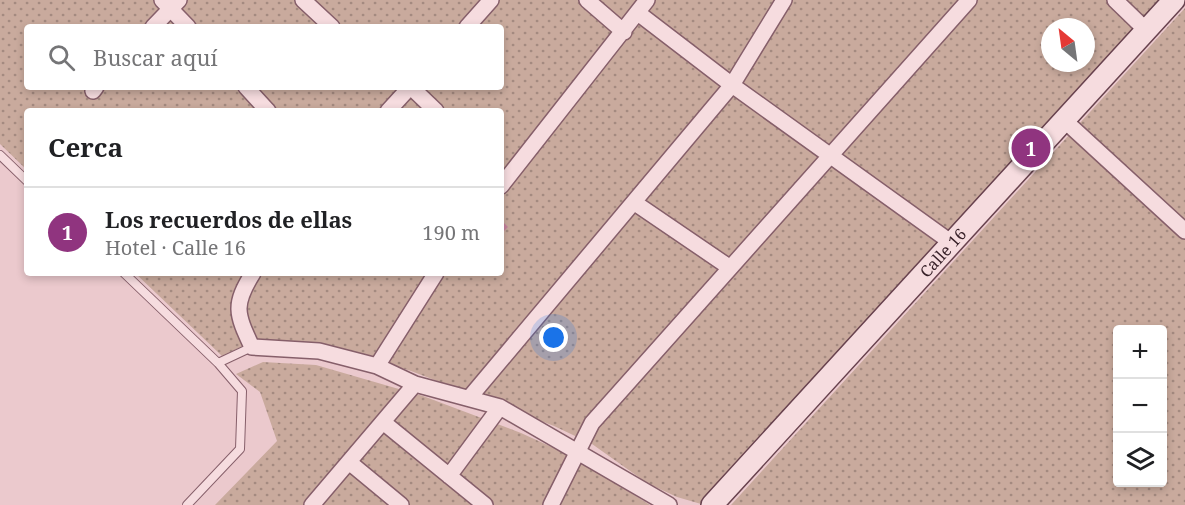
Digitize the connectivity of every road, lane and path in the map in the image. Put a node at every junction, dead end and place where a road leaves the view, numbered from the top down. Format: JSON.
{"nodes":[{"id":1,"x":303,"y":0,"type":"edge"},
{"id":2,"x":490,"y":0,"type":"edge"},
{"id":3,"x":587,"y":0,"type":"edge"},
{"id":4,"x":784,"y":0,"type":"edge"},
{"id":5,"x":1115,"y":0,"type":"edge"},
{"id":6,"x":1174,"y":0,"type":"edge"},
{"id":7,"x":170,"y":3,"type":"edge"},
{"id":8,"x":960,"y":3,"type":"edge"},
{"id":9,"x":642,"y":6,"type":"edge"},
{"id":10,"x":155,"y":24,"type":"edge"},
{"id":11,"x":186,"y":24,"type":"edge"},
{"id":12,"x":329,"y":24,"type":"edge"},
{"id":13,"x":470,"y":24,"type":"edge"},
{"id":14,"x":1146,"y":30,"type":"junction"},
{"id":15,"x":624,"y":32,"type":"junction"},
{"id":16,"x":732,"y":85,"type":"junction"},
{"id":17,"x":249,"y":90,"type":"edge"},
{"id":18,"x":407,"y":90,"type":"edge"},
{"id":19,"x":413,"y":90,"type":"edge"},
{"id":20,"x":265,"y":108,"type":"edge"},
{"id":21,"x":391,"y":108,"type":"edge"},
{"id":22,"x":433,"y":108,"type":"edge"},
{"id":23,"x":1064,"y":120,"type":"junction"},
{"id":24,"x":0,"y":155,"type":"edge"},
{"id":25,"x":831,"y":155,"type":"junction"},
{"id":26,"x":24,"y":178,"type":"edge"},
{"id":27,"x":504,"y":178,"type":"edge"},
{"id":28,"x":635,"y":203,"type":"junction"},
{"id":29,"x":1185,"y":231,"type":"edge"},
{"id":30,"x":952,"y":243,"type":"junction"},
{"id":31,"x":729,"y":267,"type":"junction"},
{"id":32,"x":127,"y":276,"type":"edge"},
{"id":33,"x":252,"y":276,"type":"edge"},
{"id":34,"x":434,"y":276,"type":"edge"},
{"id":35,"x":252,"y":347,"type":"junction"},
{"id":36,"x":219,"y":363,"type":"junction"},
{"id":37,"x":377,"y":366,"type":"junction"},
{"id":38,"x":415,"y":384,"type":"junction"},
{"id":39,"x":470,"y":397,"type":"junction"},
{"id":40,"x":500,"y":407,"type":"junction"},
{"id":41,"x":382,"y":422,"type":"junction"},
{"id":42,"x":579,"y":453,"type":"junction"},
{"id":43,"x":349,"y":462,"type":"junction"},
{"id":44,"x":449,"y":476,"type":"junction"},
{"id":45,"x":187,"y":505,"type":"edge"},
{"id":46,"x":312,"y":505,"type":"edge"},
{"id":47,"x":401,"y":505,"type":"edge"},
{"id":48,"x":485,"y":505,"type":"edge"},
{"id":49,"x":550,"y":505,"type":"edge"},
{"id":50,"x":669,"y":505,"type":"edge"},
{"id":51,"x":712,"y":505,"type":"edge"}],
"edges":[{"from":1,"to":12,"type":"street"},
{"from":2,"to":13,"type":"street"},
{"from":3,"to":15,"type":"street"},
{"from":4,"to":16,"type":"street"},
{"from":5,"to":14,"type":"street"},
{"from":6,"to":14,"type":"street","name":"Calle 16"},
{"from":7,"to":10,"type":"street"},
{"from":7,"to":11,"type":"street"},
{"from":8,"to":25,"type":"street"},
{"from":9,"to":15,"type":"street"},
{"from":9,"to":16,"type":"street"},
{"from":14,"to":23,"type":"street","name":"Calle 16"},
{"from":15,"to":27,"type":"street"},
{"from":16,"to":25,"type":"street"},
{"from":16,"to":28,"type":"street"},
{"from":17,"to":20,"type":"street"},
{"from":18,"to":21,"type":"street"},
{"from":19,"to":22,"type":"street"},
{"from":23,"to":29,"type":"street"},
{"from":23,"to":30,"type":"street","name":"Calle 16"},
{"from":24,"to":26,"type":"lane"},
{"from":25,"to":30,"type":"street"},
{"from":25,"to":31,"type":"street"},
{"from":28,"to":31,"type":"street"},
{"from":28,"to":39,"type":"street"},
{"from":30,"to":51,"type":"street","name":"Calle 16"},
{"from":31,"to":42,"type":"street"},
{"from":32,"to":36,"type":"lane"},
{"from":33,"to":35,"type":"street"},
{"from":34,"to":37,"type":"street"},
{"from":35,"to":36,"type":"lane"},
{"from":35,"to":37,"type":"street"},
{"from":36,"to":45,"type":"lane"},
{"from":37,"to":38,"type":"street"},
{"from":38,"to":39,"type":"street"},
{"from":38,"to":41,"type":"street"},
{"from":39,"to":40,"type":"street"},
{"from":40,"to":42,"type":"street"},
{"from":40,"to":44,"type":"street"},
{"from":41,"to":43,"type":"street"},
{"from":41,"to":44,"type":"street"},
{"from":42,"to":49,"type":"street"},
{"from":42,"to":50,"type":"street"},
{"from":43,"to":46,"type":"street"},
{"from":43,"to":47,"type":"street"},
{"from":44,"to":48,"type":"street"}]}
